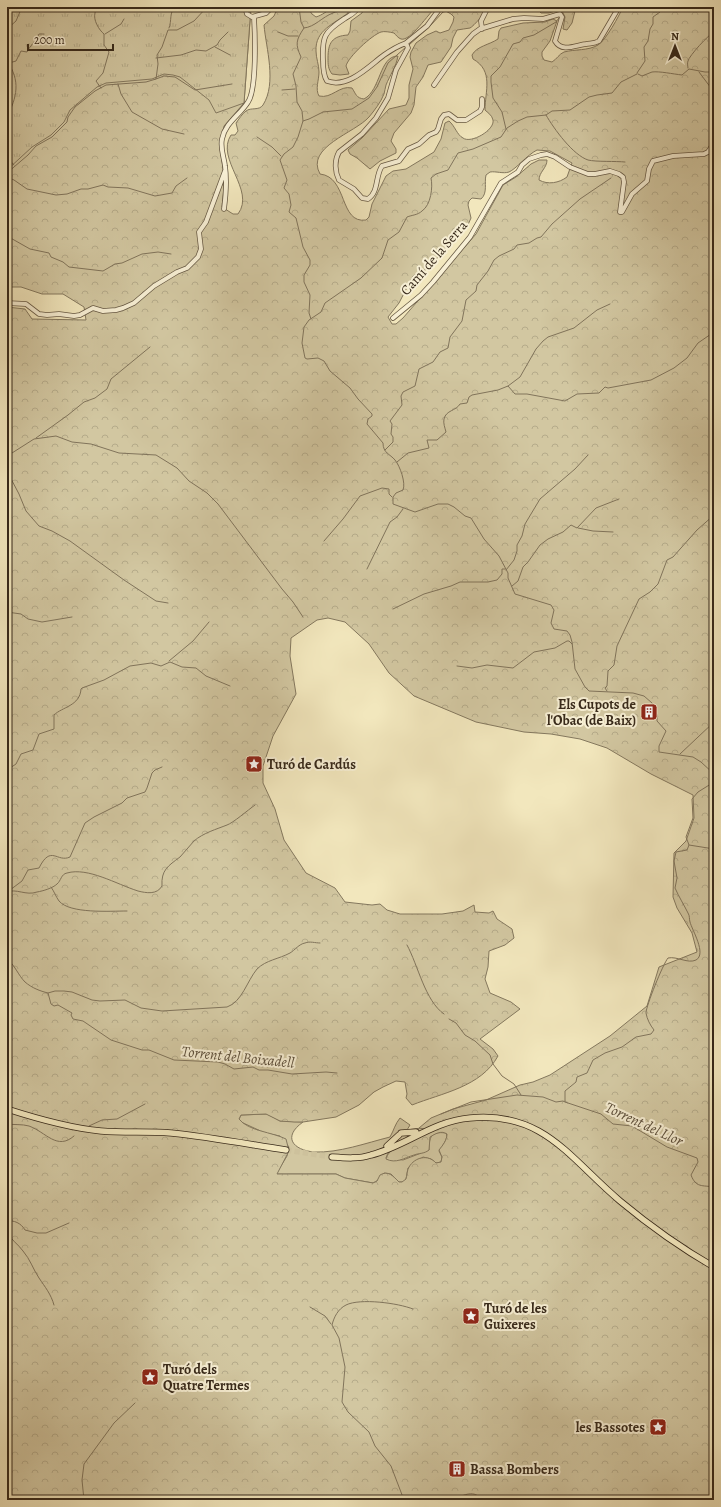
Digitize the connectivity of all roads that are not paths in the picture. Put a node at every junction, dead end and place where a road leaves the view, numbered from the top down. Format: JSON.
{"nodes":[{"id":1,"x":245,"y":7,"type":"edge"},
{"id":2,"x":358,"y":7,"type":"edge"},
{"id":3,"x":488,"y":7,"type":"edge"},
{"id":4,"x":619,"y":7,"type":"edge"},
{"id":5,"x":270,"y":8,"type":"edge"},
{"id":6,"x":438,"y":11,"type":"dead end"},
{"id":7,"x":254,"y":17,"type":"junction"},
{"id":8,"x":482,"y":29,"type":"junction"},
{"id":9,"x":406,"y":43,"type":"junction"},
{"id":10,"x":434,"y":85,"type":"dead end"},
{"id":11,"x":482,"y":99,"type":"dead end"},
{"id":12,"x":714,"y":143,"type":"edge"},
{"id":13,"x":225,"y":171,"type":"junction"},
{"id":14,"x":224,"y":209,"type":"dead end"},
{"id":15,"x":7,"y":303,"type":"edge"},
{"id":16,"x":393,"y":318,"type":"dead end"},
{"id":17,"x":7,"y":1110,"type":"edge"},
{"id":18,"x":400,"y":1137,"type":"junction"},
{"id":19,"x":385,"y":1147,"type":"junction"},
{"id":20,"x":286,"y":1150,"type":"tunnel mouth"},
{"id":21,"x":332,"y":1157,"type":"tunnel mouth"},
{"id":22,"x":343,"y":1158,"type":"junction"},
{"id":23,"x":714,"y":1266,"type":"edge"}],
"edges":[{"from":1,"to":7,"type":"street"},
{"from":2,"to":9,"type":"street"},
{"from":3,"to":8,"type":"street"},
{"from":4,"to":8,"type":"street"},
{"from":5,"to":7,"type":"street"},
{"from":6,"to":9,"type":"street"},
{"from":7,"to":13,"type":"street"},
{"from":8,"to":10,"type":"street"},
{"from":9,"to":11,"type":"street"},
{"from":12,"to":16,"type":"street","name":"Camí de la Serra"},
{"from":13,"to":14,"type":"street"},
{"from":13,"to":15,"type":"street"},
{"from":17,"to":20,"type":"main road"},
{"from":18,"to":19,"type":"main road"},
{"from":18,"to":19,"type":"main road"},
{"from":18,"to":22,"type":"main road"},
{"from":18,"to":23,"type":"main road"},
{"from":18,"to":23,"type":"main road"},
{"from":19,"to":22,"type":"main road"},
{"from":21,"to":22,"type":"main road"}]}
